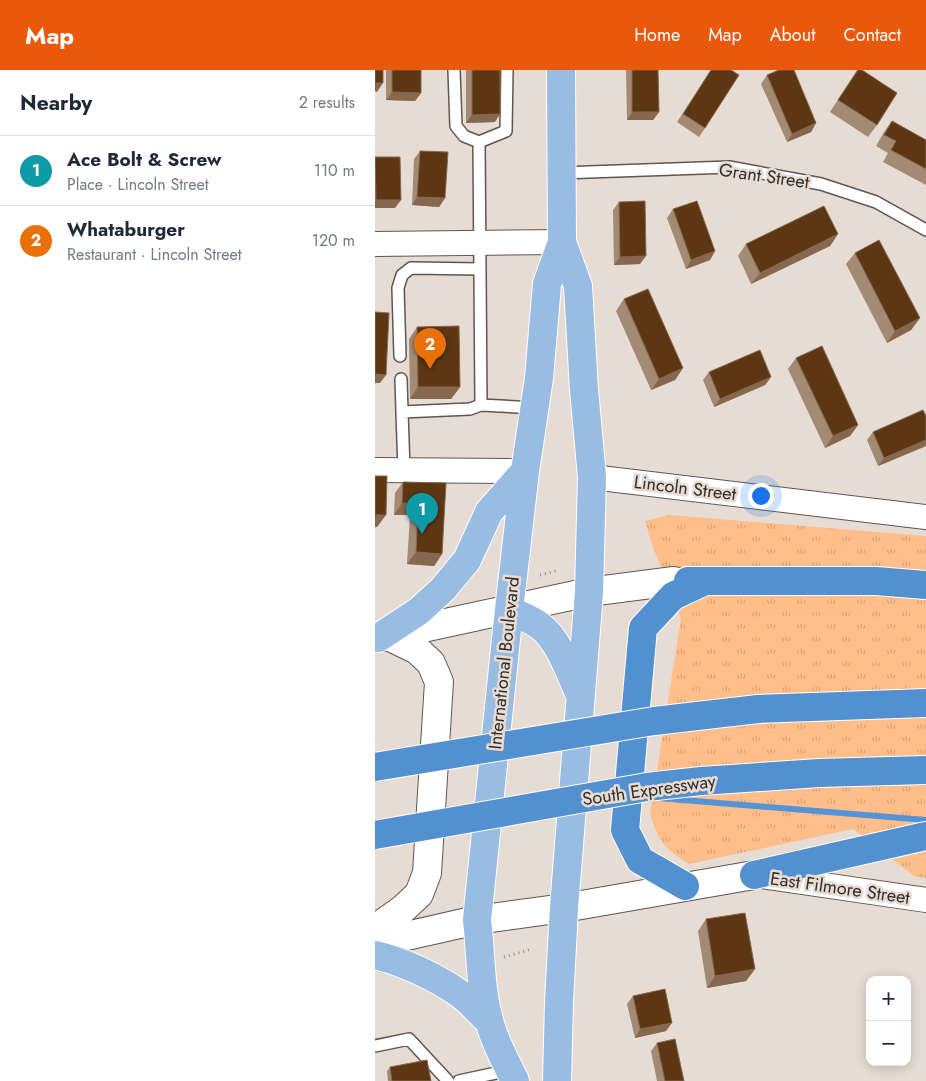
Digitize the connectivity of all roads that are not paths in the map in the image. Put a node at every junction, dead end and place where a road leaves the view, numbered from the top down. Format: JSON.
{"nodes":[{"id":1,"x":454,"y":70,"type":"edge"},
{"id":2,"x":507,"y":70,"type":"edge"},
{"id":3,"x":561,"y":70,"type":"edge"},
{"id":4,"x":479,"y":142,"type":"junction"},
{"id":5,"x":561,"y":173,"type":"junction"},
{"id":6,"x":926,"y":230,"type":"edge"},
{"id":7,"x":562,"y":242,"type":"junction"},
{"id":8,"x":480,"y":243,"type":"junction"},
{"id":9,"x":375,"y":244,"type":"edge"},
{"id":10,"x":481,"y":269,"type":"junction"},
{"id":11,"x":400,"y":356,"type":"dead end"},
{"id":12,"x":401,"y":379,"type":"dead end"},
{"id":13,"x":481,"y":405,"type":"junction"},
{"id":14,"x":535,"y":408,"type":"junction"},
{"id":15,"x":402,"y":412,"type":"junction"},
{"id":16,"x":375,"y":470,"type":"edge"},
{"id":17,"x":404,"y":470,"type":"junction"},
{"id":18,"x":525,"y":471,"type":"junction"},
{"id":19,"x":592,"y":477,"type":"junction"},
{"id":20,"x":926,"y":517,"type":"edge"},
{"id":21,"x":926,"y":585,"type":"edge"},
{"id":22,"x":674,"y":589,"type":"junction"},
{"id":23,"x":589,"y":592,"type":"junction"},
{"id":24,"x":509,"y":610,"type":"junction"},
{"id":25,"x":380,"y":637,"type":"edge"},
{"id":26,"x":581,"y":698,"type":"junction"},
{"id":27,"x":926,"y":703,"type":"edge"},
{"id":28,"x":375,"y":767,"type":"edge"},
{"id":29,"x":926,"y":770,"type":"edge"},
{"id":30,"x":375,"y":836,"type":"edge"},
{"id":31,"x":926,"y":836,"type":"edge"},
{"id":32,"x":754,"y":875,"type":"junction"},
{"id":33,"x":685,"y":886,"type":"junction"},
{"id":34,"x":926,"y":900,"type":"edge"},
{"id":35,"x":564,"y":908,"type":"junction"},
{"id":36,"x":477,"y":920,"type":"junction"},
{"id":37,"x":375,"y":930,"type":"edge"},
{"id":38,"x":375,"y":943,"type":"edge"},
{"id":39,"x":375,"y":955,"type":"edge"},
{"id":40,"x":489,"y":1022,"type":"junction"},
{"id":41,"x":375,"y":1046,"type":"edge"},
{"id":42,"x":512,"y":1076,"type":"edge"},
{"id":43,"x":448,"y":1081,"type":"edge"},
{"id":44,"x":459,"y":1081,"type":"edge"},
{"id":45,"x":557,"y":1081,"type":"edge"}],
"edges":[{"from":1,"to":4,"type":"lane"},
{"from":2,"to":4,"type":"lane"},
{"from":3,"to":5,"type":"main road","name":"International Boulevard"},
{"from":4,"to":8,"type":"lane"},
{"from":5,"to":6,"type":"lane","name":"Grant Street"},
{"from":5,"to":7,"type":"main road","name":"International Boulevard"},
{"from":7,"to":8,"type":"street"},
{"from":7,"to":14,"type":"main road","name":"International Boulevard"},
{"from":7,"to":19,"type":"main road","name":"International Boulevard"},
{"from":8,"to":9,"type":"street"},
{"from":8,"to":10,"type":"lane"},
{"from":10,"to":11,"type":"lane"},
{"from":10,"to":13,"type":"lane"},
{"from":12,"to":15,"type":"lane"},
{"from":13,"to":14,"type":"lane"},
{"from":13,"to":15,"type":"lane"},
{"from":14,"to":18,"type":"main road","name":"International Boulevard"},
{"from":15,"to":17,"type":"lane"},
{"from":16,"to":17,"type":"street"},
{"from":17,"to":18,"type":"street"},
{"from":18,"to":24,"type":"main road","name":"International Boulevard"},
{"from":18,"to":25,"type":"main road"},
{"from":19,"to":20,"type":"street","name":"Lincoln Street"},
{"from":19,"to":23,"type":"main road","name":"International Boulevard"},
{"from":21,"to":22,"type":"highway"},
{"from":22,"to":23,"type":"main road"},
{"from":22,"to":33,"type":"highway"},
{"from":23,"to":24,"type":"main road"},
{"from":23,"to":26,"type":"main road","name":"International Boulevard"},
{"from":24,"to":25,"type":"main road"},
{"from":24,"to":26,"type":"main road"},
{"from":24,"to":36,"type":"main road","name":"International Boulevard"},
{"from":25,"to":37,"type":"main road"},
{"from":26,"to":35,"type":"main road","name":"International Boulevard"},
{"from":27,"to":28,"type":"highway","bridge":true},
{"from":29,"to":30,"type":"highway","name":"South Expressway","bridge":true},
{"from":31,"to":32,"type":"highway"},
{"from":32,"to":33,"type":"main road"},
{"from":32,"to":34,"type":"street","name":"East Filmore Street"},
{"from":33,"to":35,"type":"main road"},
{"from":35,"to":36,"type":"main road"},
{"from":35,"to":45,"type":"main road","name":"International Boulevard"},
{"from":36,"to":38,"type":"main road"},
{"from":36,"to":40,"type":"main road","name":"International Boulevard"},
{"from":39,"to":40,"type":"main road"},
{"from":40,"to":42,"type":"main road","name":"International Boulevard"},
{"from":41,"to":43,"type":"lane"},
{"from":42,"to":44,"type":"lane"}]}
